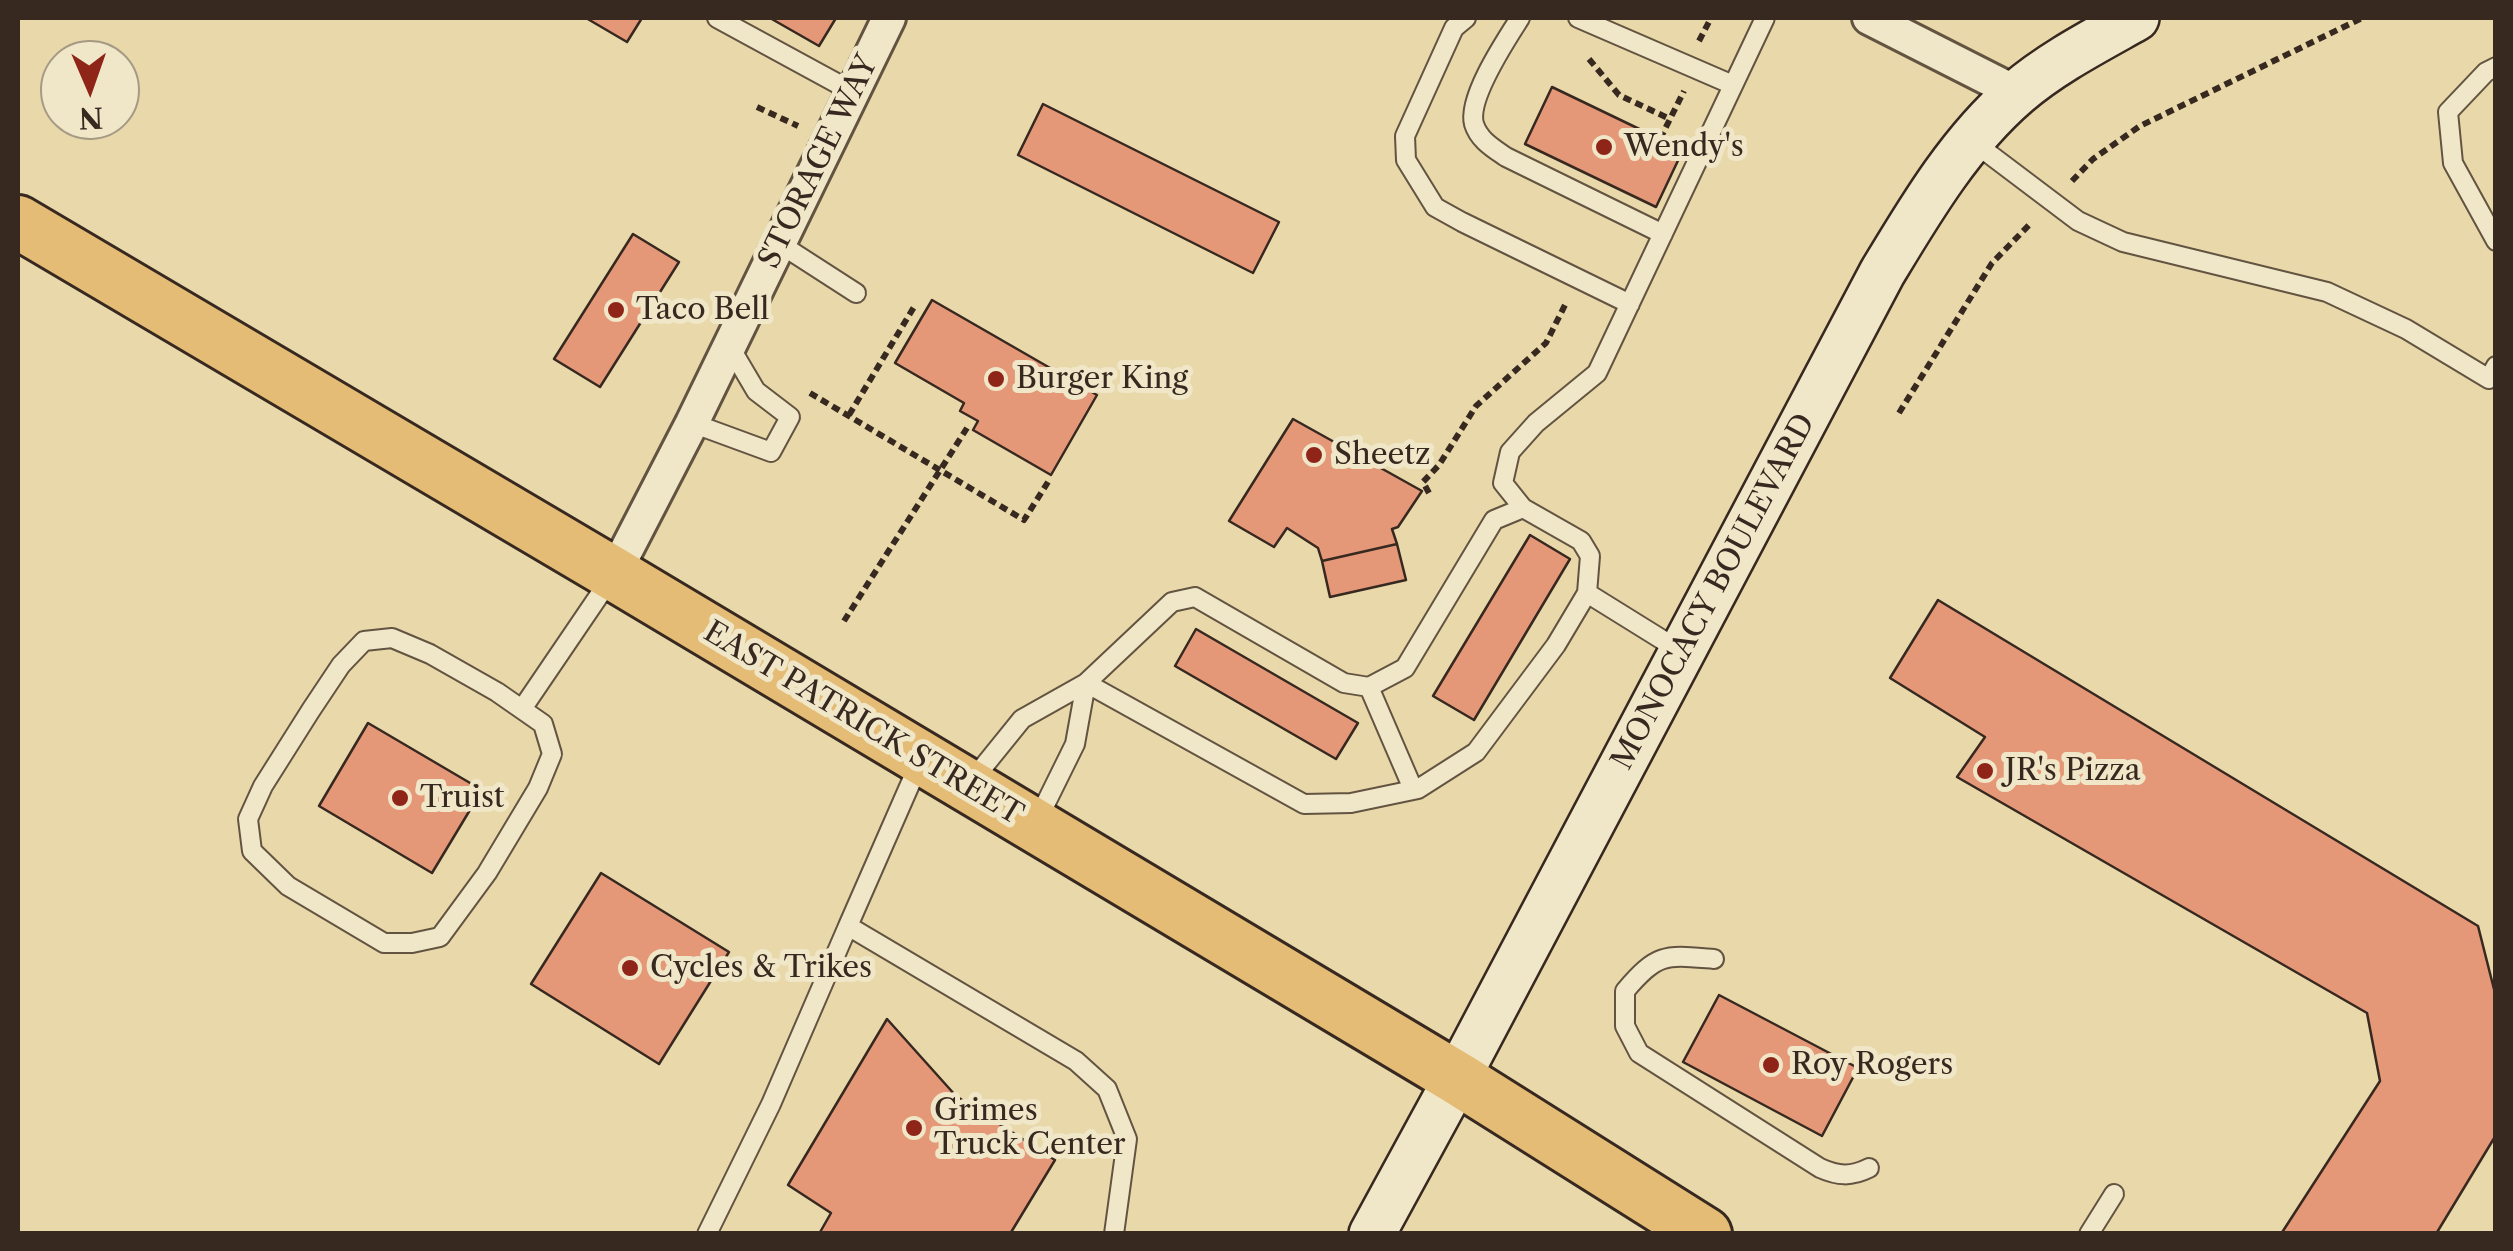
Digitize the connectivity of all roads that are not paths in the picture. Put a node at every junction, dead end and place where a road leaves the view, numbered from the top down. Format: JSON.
{"nodes":[{"id":1,"x":716,"y":18,"type":"edge"},
{"id":2,"x":889,"y":18,"type":"edge"},
{"id":3,"x":1466,"y":18,"type":"edge"},
{"id":4,"x":1520,"y":18,"type":"edge"},
{"id":5,"x":1578,"y":18,"type":"edge"},
{"id":6,"x":1765,"y":18,"type":"edge"},
{"id":7,"x":1869,"y":18,"type":"edge"},
{"id":8,"x":2131,"y":19,"type":"edge"},
{"id":9,"x":2496,"y":67,"type":"edge"},
{"id":10,"x":1733,"y":85,"type":"junction"},
{"id":11,"x":853,"y":92,"type":"junction"},
{"id":12,"x":2017,"y":93,"type":"junction"},
{"id":13,"x":1972,"y":140,"type":"junction"},
{"id":14,"x":18,"y":222,"type":"edge"},
{"id":15,"x":1663,"y":234,"type":"junction"},
{"id":16,"x":2496,"y":241,"type":"edge"},
{"id":17,"x":780,"y":244,"type":"junction"},
{"id":18,"x":856,"y":294,"type":"dead end"},
{"id":19,"x":1630,"y":304,"type":"junction"},
{"id":20,"x":730,"y":347,"type":"junction"},
{"id":21,"x":2493,"y":376,"type":"edge"},
{"id":22,"x":692,"y":423,"type":"junction"},
{"id":23,"x":1524,"y":508,"type":"junction"},
{"id":24,"x":614,"y":574,"type":"junction"},
{"id":25,"x":1586,"y":592,"type":"junction"},
{"id":26,"x":1682,"y":652,"type":"junction"},
{"id":27,"x":1086,"y":684,"type":"junction"},
{"id":28,"x":1369,"y":687,"type":"junction"},
{"id":29,"x":522,"y":709,"type":"junction"},
{"id":30,"x":922,"y":759,"type":"junction"},
{"id":31,"x":966,"y":786,"type":"junction"},
{"id":32,"x":1414,"y":790,"type":"junction"},
{"id":33,"x":1034,"y":828,"type":"junction"},
{"id":34,"x":848,"y":926,"type":"junction"},
{"id":35,"x":1714,"y":959,"type":"dead end"},
{"id":36,"x":1457,"y":1078,"type":"junction"},
{"id":37,"x":1869,"y":1168,"type":"dead end"},
{"id":38,"x":2114,"y":1194,"type":"dead end"},
{"id":39,"x":707,"y":1234,"type":"edge"},
{"id":40,"x":1114,"y":1234,"type":"edge"},
{"id":41,"x":1372,"y":1234,"type":"edge"},
{"id":42,"x":1705,"y":1234,"type":"edge"},
{"id":43,"x":2089,"y":1234,"type":"edge"}],
"edges":[{"from":1,"to":11,"type":"lane"},
{"from":2,"to":11,"type":"street","name":"STORAGE WAY"},
{"from":3,"to":19,"type":"lane"},
{"from":4,"to":15,"type":"lane"},
{"from":5,"to":10,"type":"lane"},
{"from":6,"to":10,"type":"lane"},
{"from":7,"to":12,"type":"street"},
{"from":8,"to":12,"type":"main road","name":"MONOCACY BOULEVARD"},
{"from":9,"to":16,"type":"lane"},
{"from":10,"to":15,"type":"lane"},
{"from":11,"to":17,"type":"street","name":"STORAGE WAY"},
{"from":12,"to":13,"type":"main road","name":"MONOCACY BOULEVARD"},
{"from":13,"to":21,"type":"lane"},
{"from":13,"to":26,"type":"main road","name":"MONOCACY BOULEVARD"},
{"from":14,"to":24,"type":"main road","name":"EAST PATRICK STREET"},
{"from":15,"to":19,"type":"lane"},
{"from":17,"to":18,"type":"lane"},
{"from":17,"to":20,"type":"street","name":"STORAGE WAY"},
{"from":19,"to":23,"type":"lane"},
{"from":20,"to":22,"type":"street","name":"STORAGE WAY"},
{"from":20,"to":22,"type":"lane"},
{"from":22,"to":24,"type":"street","name":"STORAGE WAY"},
{"from":23,"to":25,"type":"lane"},
{"from":23,"to":28,"type":"lane"},
{"from":24,"to":29,"type":"lane"},
{"from":24,"to":30,"type":"main road","name":"EAST PATRICK STREET"},
{"from":25,"to":26,"type":"lane"},
{"from":25,"to":32,"type":"lane"},
{"from":26,"to":36,"type":"main road","name":"MONOCACY BOULEVARD"},
{"from":27,"to":28,"type":"lane"},
{"from":27,"to":31,"type":"lane"},
{"from":27,"to":32,"type":"lane"},
{"from":27,"to":33,"type":"lane"},
{"from":28,"to":32,"type":"lane"},
{"from":29,"to":29,"type":"lane"},
{"from":30,"to":31,"type":"main road","name":"EAST PATRICK STREET"},
{"from":30,"to":34,"type":"lane"},
{"from":31,"to":33,"type":"main road","name":"EAST PATRICK STREET"},
{"from":33,"to":36,"type":"main road","name":"EAST PATRICK STREET"},
{"from":34,"to":39,"type":"lane"},
{"from":34,"to":40,"type":"lane"},
{"from":35,"to":37,"type":"lane"},
{"from":36,"to":41,"type":"main road","name":"MONOCACY BOULEVARD"},
{"from":36,"to":42,"type":"main road","name":"EAST PATRICK STREET"},
{"from":38,"to":43,"type":"lane"}]}
